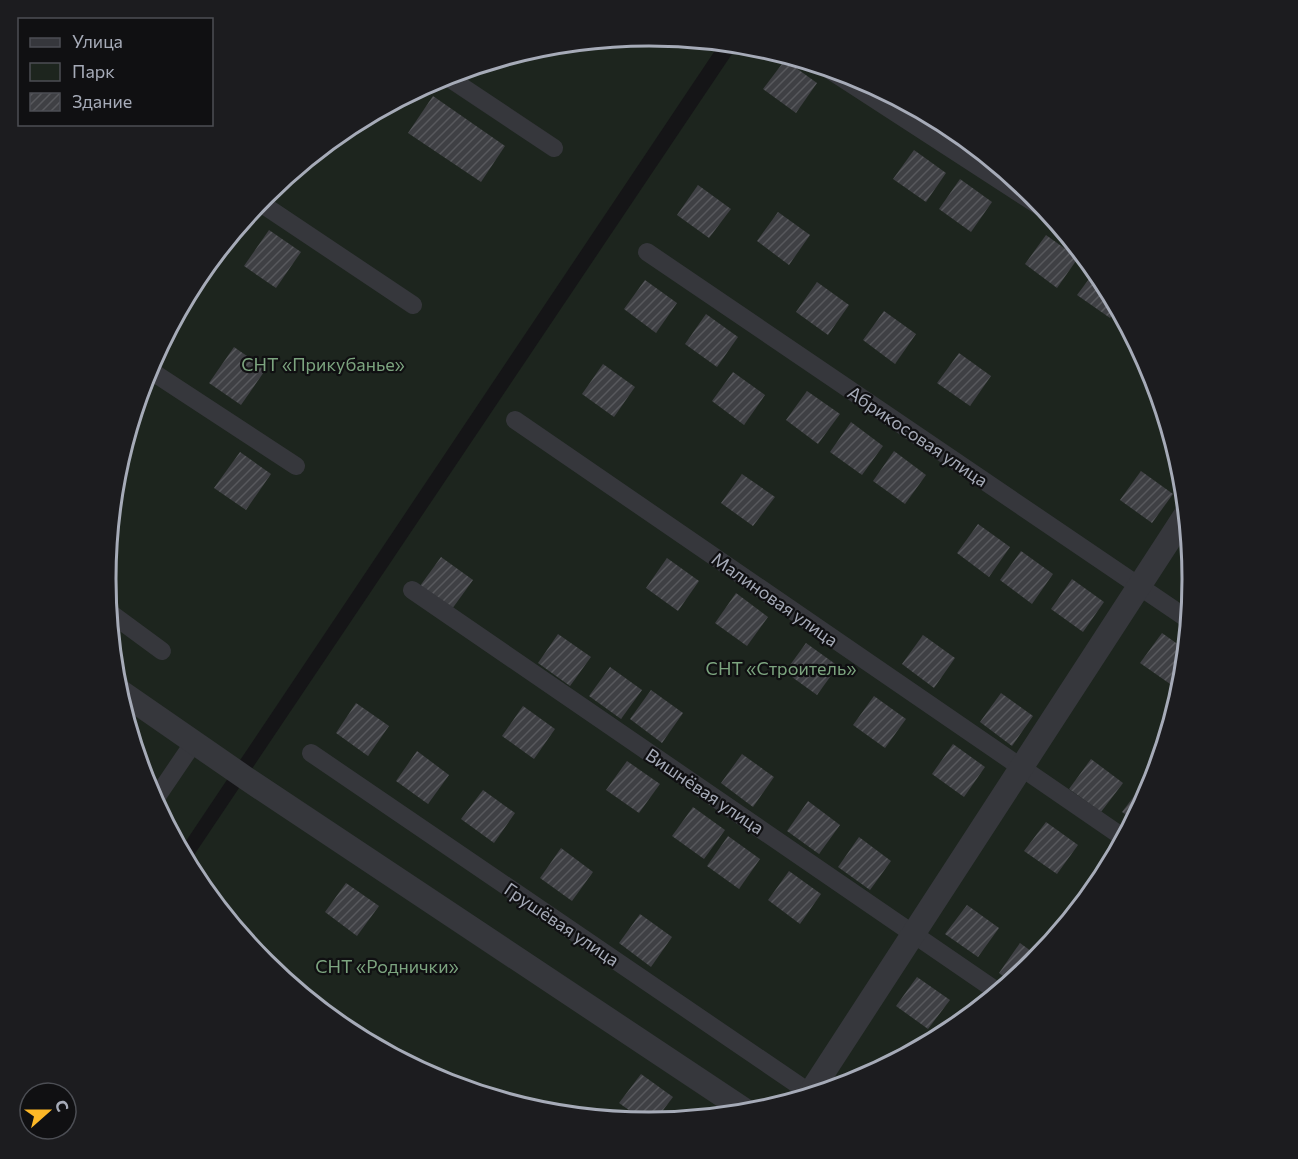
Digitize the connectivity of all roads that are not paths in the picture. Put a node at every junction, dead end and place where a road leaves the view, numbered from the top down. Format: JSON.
{"nodes":[{"id":1,"x":456,"y":83,"type":"edge"},
{"id":2,"x":861,"y":91,"type":"edge"},
{"id":3,"x":554,"y":148,"type":"dead end"},
{"id":4,"x":1006,"y":184,"type":"edge"},
{"id":5,"x":267,"y":208,"type":"edge"},
{"id":6,"x":647,"y":252,"type":"dead end"},
{"id":7,"x":412,"y":305,"type":"dead end"},
{"id":8,"x":157,"y":375,"type":"edge"},
{"id":9,"x":515,"y":420,"type":"dead end"},
{"id":10,"x":296,"y":466,"type":"dead end"},
{"id":11,"x":1179,"y":525,"type":"edge"},
{"id":12,"x":1137,"y":585,"type":"junction"},
{"id":13,"x":412,"y":590,"type":"dead end"},
{"id":14,"x":1181,"y":615,"type":"edge"},
{"id":15,"x":117,"y":618,"type":"edge"},
{"id":16,"x":162,"y":651,"type":"dead end"},
{"id":17,"x":129,"y":698,"type":"edge"},
{"id":18,"x":194,"y":742,"type":"junction"},
{"id":19,"x":311,"y":753,"type":"dead end"},
{"id":20,"x":1020,"y":768,"type":"junction"},
{"id":21,"x":161,"y":791,"type":"edge"},
{"id":22,"x":1117,"y":834,"type":"edge"},
{"id":23,"x":914,"y":935,"type":"junction"},
{"id":24,"x":990,"y":988,"type":"edge"},
{"id":25,"x":818,"y":1085,"type":"edge"},
{"id":26,"x":804,"y":1089,"type":"edge"},
{"id":27,"x":737,"y":1105,"type":"edge"}],
"edges":[{"from":1,"to":3,"type":"street"},
{"from":2,"to":4,"type":"street"},
{"from":5,"to":7,"type":"street"},
{"from":6,"to":12,"type":"street","name":"Абрикосовая улица"},
{"from":8,"to":10,"type":"street"},
{"from":9,"to":20,"type":"street","name":"Малиновая улица"},
{"from":11,"to":12,"type":"street"},
{"from":12,"to":14,"type":"street","name":"Абрикосовая улица"},
{"from":12,"to":20,"type":"street"},
{"from":13,"to":23,"type":"street","name":"Вишнёвая улица"},
{"from":15,"to":16,"type":"street"},
{"from":17,"to":18,"type":"street"},
{"from":18,"to":21,"type":"street"},
{"from":18,"to":27,"type":"street"},
{"from":19,"to":26,"type":"street","name":"Грушёвая улица"},
{"from":20,"to":22,"type":"street","name":"Малиновая улица"},
{"from":20,"to":23,"type":"street"},
{"from":23,"to":24,"type":"street","name":"Вишнёвая улица"},
{"from":23,"to":25,"type":"street"}]}
